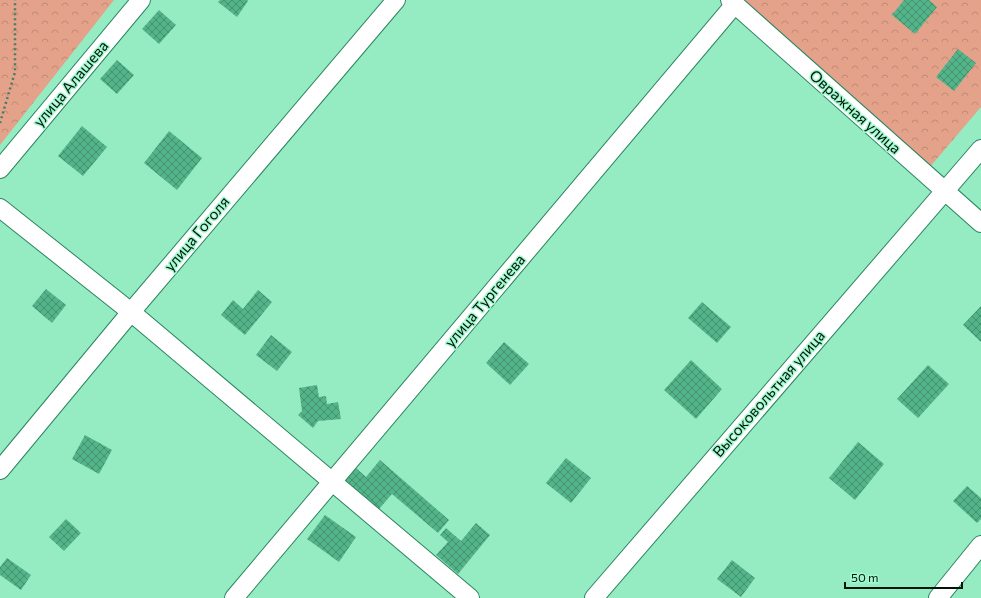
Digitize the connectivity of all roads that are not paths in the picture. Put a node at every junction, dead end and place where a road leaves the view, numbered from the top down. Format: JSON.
{"nodes":[{"id":1,"x":142,"y":0,"type":"edge"},
{"id":2,"x":396,"y":0,"type":"edge"},
{"id":3,"x":732,"y":2,"type":"edge"},
{"id":4,"x":981,"y":149,"type":"edge"},
{"id":5,"x":0,"y":168,"type":"edge"},
{"id":6,"x":944,"y":191,"type":"junction"},
{"id":7,"x":0,"y":208,"type":"edge"},
{"id":8,"x":981,"y":222,"type":"edge"},
{"id":9,"x":131,"y":312,"type":"junction"},
{"id":10,"x":0,"y":470,"type":"edge"},
{"id":11,"x":332,"y":483,"type":"junction"},
{"id":12,"x":981,"y":545,"type":"edge"},
{"id":13,"x":234,"y":598,"type":"edge"},
{"id":14,"x":470,"y":598,"type":"edge"},
{"id":15,"x":594,"y":598,"type":"edge"},
{"id":16,"x":938,"y":598,"type":"edge"}],
"edges":[{"from":1,"to":5,"type":"street","name":"улица Алашева"},
{"from":2,"to":9,"type":"street","name":"улица Гоголя"},
{"from":3,"to":6,"type":"street","name":"Овражная улица"},
{"from":3,"to":11,"type":"street","name":"улица Тургенева"},
{"from":4,"to":6,"type":"street","name":"Высоковольтная улица"},
{"from":6,"to":8,"type":"street","name":"Овражная улица"},
{"from":6,"to":15,"type":"street","name":"Высоковольтная улица"},
{"from":7,"to":9,"type":"street"},
{"from":9,"to":10,"type":"street","name":"улица Гоголя"},
{"from":9,"to":11,"type":"street"},
{"from":11,"to":13,"type":"street","name":"улица Тургенева"},
{"from":11,"to":14,"type":"street"},
{"from":12,"to":16,"type":"street"}]}
